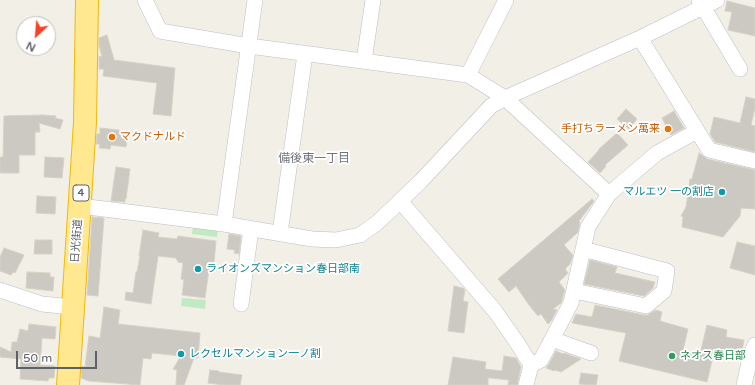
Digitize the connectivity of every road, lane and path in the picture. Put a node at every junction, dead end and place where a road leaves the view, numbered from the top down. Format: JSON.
{"nodes":[{"id":1,"x":87,"y":0,"type":"edge"},
{"id":2,"x":145,"y":0,"type":"edge"},
{"id":3,"x":255,"y":0,"type":"edge"},
{"id":4,"x":373,"y":0,"type":"edge"},
{"id":5,"x":506,"y":0,"type":"edge"},
{"id":6,"x":717,"y":0,"type":"edge"},
{"id":7,"x":701,"y":3,"type":"edge"},
{"id":8,"x":640,"y":38,"type":"junction"},
{"id":9,"x":249,"y":46,"type":"junction"},
{"id":10,"x":306,"y":54,"type":"junction"},
{"id":11,"x":364,"y":61,"type":"junction"},
{"id":12,"x":740,"y":69,"type":"dead end"},
{"id":13,"x":468,"y":75,"type":"junction"},
{"id":14,"x":505,"y":98,"type":"junction"},
{"id":15,"x":697,"y":131,"type":"junction"},
{"id":16,"x":755,"y":161,"type":"edge"},
{"id":17,"x":609,"y":194,"type":"junction"},
{"id":18,"x":400,"y":201,"type":"junction"},
{"id":19,"x":80,"y":206,"type":"junction"},
{"id":20,"x":224,"y":224,"type":"junction"},
{"id":21,"x":251,"y":229,"type":"junction"},
{"id":22,"x":280,"y":234,"type":"junction"},
{"id":23,"x":583,"y":249,"type":"junction"},
{"id":24,"x":0,"y":290,"type":"edge"},
{"id":25,"x":574,"y":291,"type":"junction"},
{"id":26,"x":241,"y":304,"type":"dead end"},
{"id":27,"x":72,"y":307,"type":"junction"},
{"id":28,"x":552,"y":339,"type":"junction"},
{"id":29,"x":755,"y":345,"type":"edge"},
{"id":30,"x":591,"y":353,"type":"dead end"},
{"id":31,"x":531,"y":365,"type":"junction"},
{"id":32,"x":68,"y":385,"type":"edge"},
{"id":33,"x":526,"y":385,"type":"edge"},
{"id":34,"x":744,"y":385,"type":"edge"}],
"edges":[{"from":1,"to":19,"type":"highway","name":"日光街道","number":"4"},
{"from":2,"to":9,"type":"street"},
{"from":3,"to":9,"type":"street"},
{"from":4,"to":11,"type":"street"},
{"from":5,"to":13,"type":"street"},
{"from":6,"to":7,"type":"street"},
{"from":7,"to":8,"type":"street"},
{"from":7,"to":12,"type":"street"},
{"from":8,"to":14,"type":"street"},
{"from":8,"to":15,"type":"street"},
{"from":9,"to":10,"type":"street"},
{"from":9,"to":20,"type":"street"},
{"from":10,"to":11,"type":"street"},
{"from":10,"to":22,"type":"street"},
{"from":11,"to":13,"type":"street"},
{"from":13,"to":14,"type":"street"},
{"from":14,"to":17,"type":"street"},
{"from":14,"to":18,"type":"street"},
{"from":15,"to":16,"type":"street"},
{"from":15,"to":17,"type":"street"},
{"from":17,"to":23,"type":"street"},
{"from":18,"to":22,"type":"street"},
{"from":18,"to":31,"type":"street"},
{"from":19,"to":20,"type":"street"},
{"from":19,"to":27,"type":"highway","name":"日光街道","number":"4"},
{"from":20,"to":21,"type":"street"},
{"from":21,"to":22,"type":"street"},
{"from":21,"to":26,"type":"street"},
{"from":23,"to":25,"type":"street"},
{"from":23,"to":25,"type":"street"},
{"from":24,"to":27,"type":"street"},
{"from":25,"to":28,"type":"street"},
{"from":27,"to":32,"type":"highway","name":"日光街道","number":"4"},
{"from":28,"to":30,"type":"street"},
{"from":28,"to":31,"type":"street"},
{"from":29,"to":34,"type":"street"},
{"from":31,"to":33,"type":"street"}]}
